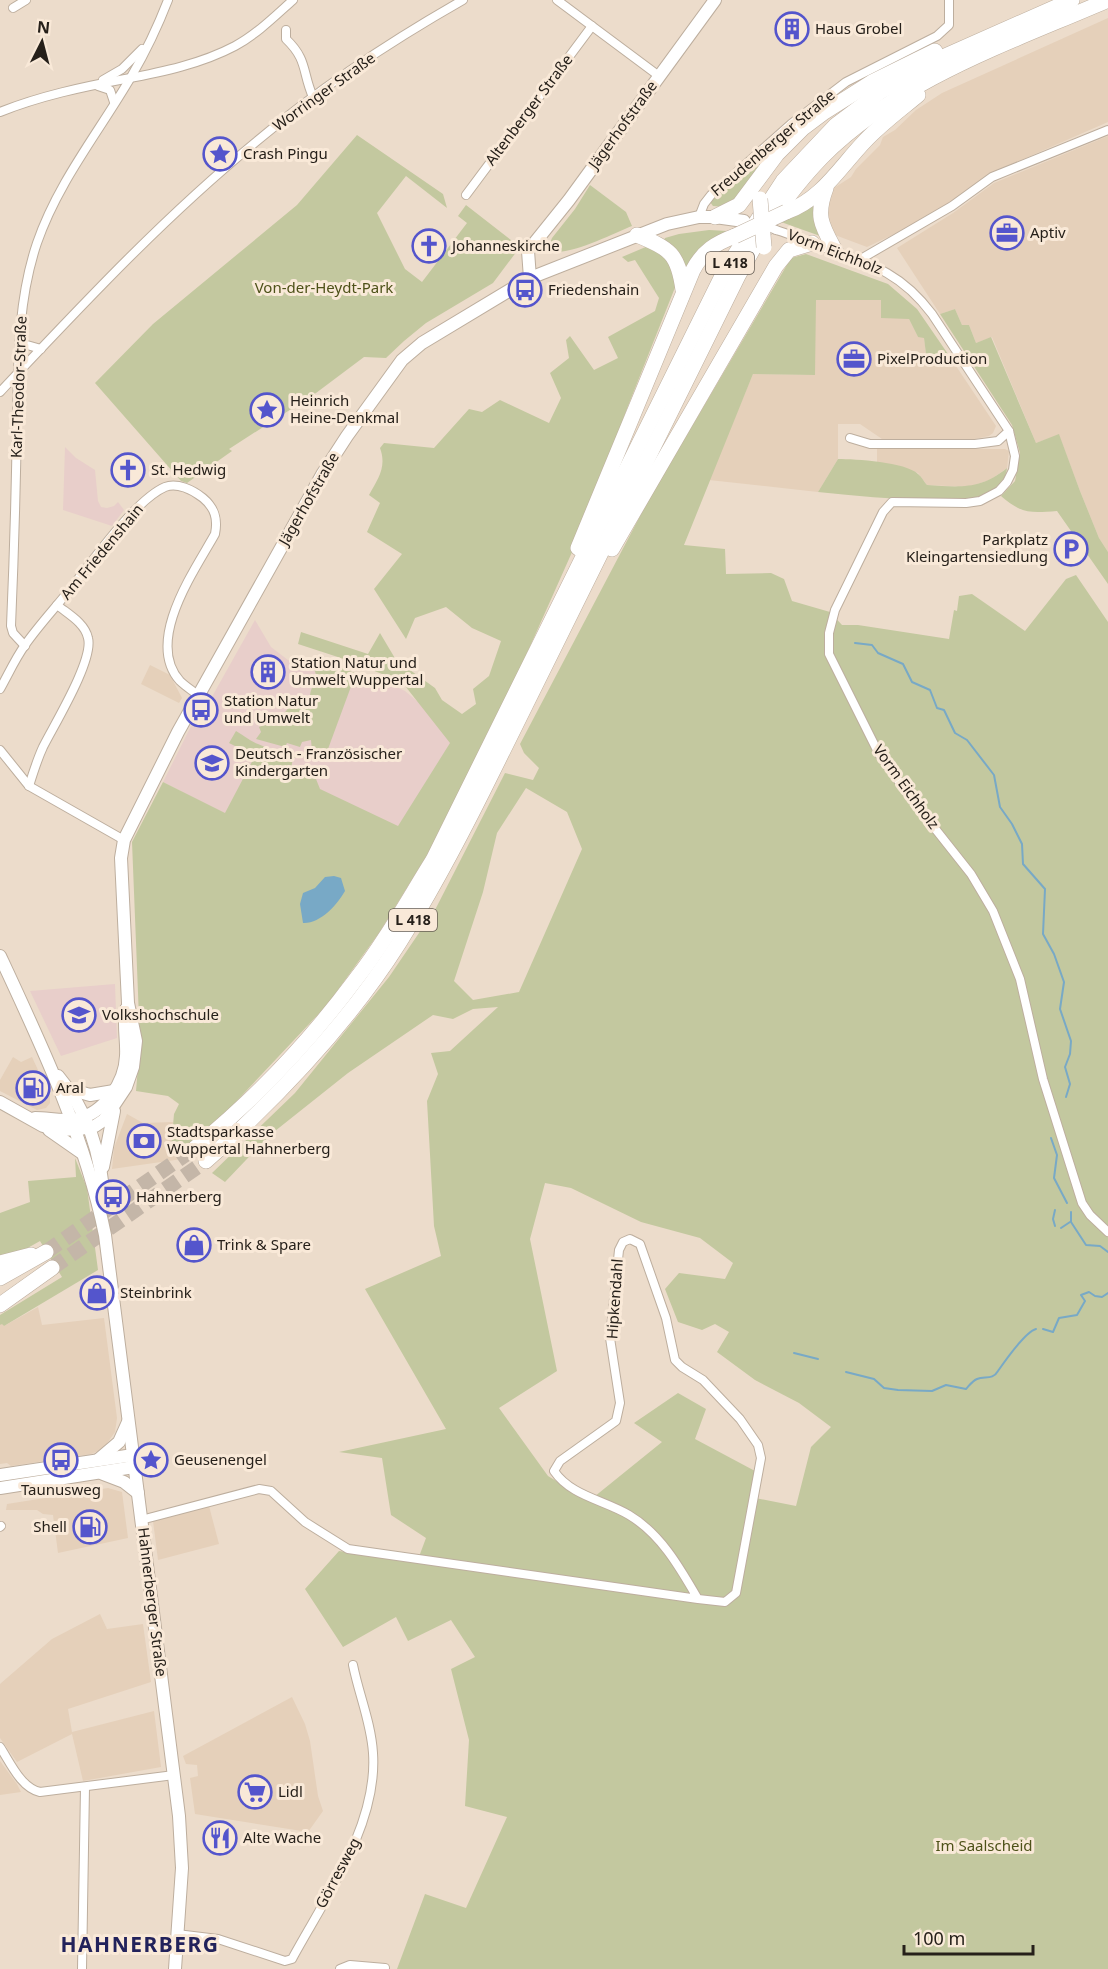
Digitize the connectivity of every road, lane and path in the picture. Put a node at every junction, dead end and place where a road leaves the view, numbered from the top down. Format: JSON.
{"nodes":[{"id":1,"x":26,"y":0,"type":"edge"},
{"id":2,"x":168,"y":0,"type":"edge"},
{"id":3,"x":293,"y":0,"type":"edge"},
{"id":4,"x":463,"y":0,"type":"edge"},
{"id":5,"x":557,"y":0,"type":"edge"},
{"id":6,"x":715,"y":0,"type":"edge"},
{"id":7,"x":949,"y":0,"type":"edge"},
{"id":8,"x":1072,"y":0,"type":"edge"},
{"id":9,"x":1108,"y":0,"type":"edge"},
{"id":10,"x":13,"y":8,"type":"dead end"},
{"id":11,"x":592,"y":26,"type":"junction"},
{"id":12,"x":286,"y":30,"type":"dead end"},
{"id":13,"x":995,"y":32,"type":"junction"},
{"id":14,"x":148,"y":43,"type":"junction"},
{"id":15,"x":141,"y":57,"type":"junction"},
{"id":16,"x":156,"y":73,"type":"junction"},
{"id":17,"x":659,"y":76,"type":"junction"},
{"id":18,"x":937,"y":76,"type":"junction"},
{"id":19,"x":131,"y":78,"type":"junction"},
{"id":20,"x":95,"y":85,"type":"junction"},
{"id":21,"x":313,"y":98,"type":"junction"},
{"id":22,"x":114,"y":102,"type":"junction"},
{"id":23,"x":0,"y":112,"type":"edge"},
{"id":24,"x":1108,"y":130,"type":"edge"},
{"id":25,"x":760,"y":177,"type":"junction"},
{"id":26,"x":827,"y":185,"type":"junction"},
{"id":27,"x":466,"y":195,"type":"dead end"},
{"id":28,"x":707,"y":217,"type":"junction"},
{"id":29,"x":744,"y":221,"type":"dead end"},
{"id":30,"x":769,"y":227,"type":"junction"},
{"id":31,"x":637,"y":235,"type":"junction"},
{"id":32,"x":812,"y":243,"type":"junction"},
{"id":33,"x":836,"y":252,"type":"junction"},
{"id":34,"x":859,"y":260,"type":"junction"},
{"id":35,"x":530,"y":278,"type":"junction"},
{"id":36,"x":766,"y":283,"type":"junction"},
{"id":37,"x":683,"y":290,"type":"junction"},
{"id":38,"x":20,"y":343,"type":"junction"},
{"id":39,"x":41,"y":350,"type":"junction"},
{"id":40,"x":17,"y":374,"type":"junction"},
{"id":41,"x":0,"y":392,"type":"edge"},
{"id":42,"x":1009,"y":431,"type":"junction"},
{"id":43,"x":850,"y":438,"type":"dead end"},
{"id":44,"x":578,"y":585,"type":"junction"},
{"id":45,"x":57,"y":605,"type":"junction"},
{"id":46,"x":25,"y":646,"type":"junction"},
{"id":47,"x":0,"y":689,"type":"edge"},
{"id":48,"x":198,"y":696,"type":"junction"},
{"id":49,"x":0,"y":750,"type":"edge"},
{"id":50,"x":28,"y":786,"type":"junction"},
{"id":51,"x":124,"y":840,"type":"junction"},
{"id":52,"x":0,"y":956,"type":"edge"},
{"id":53,"x":128,"y":1003,"type":"junction"},
{"id":54,"x":114,"y":1091,"type":"junction"},
{"id":55,"x":65,"y":1092,"type":"junction"},
{"id":56,"x":0,"y":1102,"type":"edge"},
{"id":57,"x":116,"y":1104,"type":"junction"},
{"id":58,"x":89,"y":1118,"type":"junction"},
{"id":59,"x":43,"y":1122,"type":"junction"},
{"id":60,"x":71,"y":1126,"type":"junction"},
{"id":61,"x":195,"y":1148,"type":"tunnel mouth"},
{"id":62,"x":83,"y":1153,"type":"junction"},
{"id":63,"x":206,"y":1161,"type":"tunnel mouth"},
{"id":64,"x":101,"y":1177,"type":"junction"},
{"id":65,"x":1108,"y":1232,"type":"edge"},
{"id":66,"x":105,"y":1235,"type":"junction"},
{"id":67,"x":0,"y":1263,"type":"edge"},
{"id":68,"x":0,"y":1278,"type":"edge"},
{"id":69,"x":0,"y":1296,"type":"edge"},
{"id":70,"x":0,"y":1305,"type":"edge"},
{"id":71,"x":129,"y":1421,"type":"junction"},
{"id":72,"x":99,"y":1459,"type":"junction"},
{"id":73,"x":133,"y":1461,"type":"junction"},
{"id":74,"x":54,"y":1466,"type":"junction"},
{"id":75,"x":100,"y":1473,"type":"junction"},
{"id":76,"x":0,"y":1475,"type":"edge"},
{"id":77,"x":57,"y":1479,"type":"junction"},
{"id":78,"x":0,"y":1488,"type":"edge"},
{"id":79,"x":138,"y":1493,"type":"junction"},
{"id":80,"x":141,"y":1520,"type":"junction"},
{"id":81,"x":699,"y":1599,"type":"junction"},
{"id":82,"x":353,"y":1665,"type":"dead end"},
{"id":83,"x":0,"y":1747,"type":"edge"},
{"id":84,"x":174,"y":1775,"type":"junction"},
{"id":85,"x":85,"y":1787,"type":"junction"},
{"id":86,"x":177,"y":1934,"type":"junction"},
{"id":87,"x":385,"y":1968,"type":"edge"},
{"id":88,"x":82,"y":1969,"type":"edge"},
{"id":89,"x":175,"y":1969,"type":"edge"},
{"id":90,"x":340,"y":1969,"type":"edge"}],
"edges":[{"from":1,"to":10,"type":"street"},
{"from":2,"to":14,"type":"street","name":"Karl-Theodor-Straße"},
{"from":3,"to":16,"type":"street"},
{"from":4,"to":21,"type":"street","name":"Worringer Straße"},
{"from":5,"to":11,"type":"street"},
{"from":6,"to":17,"type":"main road","name":"Jägerhofstraße"},
{"from":7,"to":28,"type":"street","name":"Freudenberger Straße"},
{"from":8,"to":13,"type":"highway","number":"L 418"},
{"from":9,"to":18,"type":"highway","number":"L 418"},
{"from":11,"to":17,"type":"street"},
{"from":11,"to":27,"type":"street","name":"Altenberger Straße"},
{"from":12,"to":21,"type":"street"},
{"from":13,"to":25,"type":"highway"},
{"from":13,"to":44,"type":"highway","number":"L 418"},
{"from":14,"to":15,"type":"street","name":"Karl-Theodor-Straße"},
{"from":14,"to":20,"type":"street"},
{"from":15,"to":16,"type":"street"},
{"from":15,"to":19,"type":"street","name":"Karl-Theodor-Straße"},
{"from":16,"to":19,"type":"street"},
{"from":17,"to":35,"type":"main road","name":"Jägerhofstraße"},
{"from":18,"to":26,"type":"highway"},
{"from":18,"to":44,"type":"highway","number":"L 418"},
{"from":19,"to":20,"type":"street"},
{"from":19,"to":22,"type":"street","name":"Karl-Theodor-Straße"},
{"from":20,"to":22,"type":"street"},
{"from":20,"to":23,"type":"street"},
{"from":21,"to":39,"type":"street","name":"Worringer Straße"},
{"from":22,"to":38,"type":"street","name":"Karl-Theodor-Straße"},
{"from":24,"to":34,"type":"street"},
{"from":25,"to":28,"type":"highway"},
{"from":25,"to":30,"type":"highway","bridge":true},
{"from":26,"to":30,"type":"highway","bridge":true},
{"from":26,"to":33,"type":"highway"},
{"from":28,"to":29,"type":"main road","name":"Freudenberger Straße"},
{"from":28,"to":31,"type":"main road","name":"Freudenberger Straße"},
{"from":30,"to":32,"type":"street","name":"Vorm Eichholz"},
{"from":30,"to":36,"type":"highway","bridge":true},
{"from":30,"to":37,"type":"highway","bridge":true},
{"from":31,"to":35,"type":"main road","name":"Freudenberger Straße"},
{"from":31,"to":37,"type":"highway"},
{"from":32,"to":33,"type":"street","name":"Vorm Eichholz"},
{"from":32,"to":36,"type":"highway"},
{"from":33,"to":34,"type":"street","name":"Vorm Eichholz"},
{"from":34,"to":42,"type":"street","name":"Vorm Eichholz"},
{"from":35,"to":48,"type":"main road","name":"Jägerhofstraße"},
{"from":36,"to":44,"type":"highway"},
{"from":37,"to":44,"type":"highway"},
{"from":38,"to":39,"type":"street"},
{"from":38,"to":40,"type":"street","name":"Karl-Theodor-Straße"},
{"from":39,"to":40,"type":"street","name":"Worringer Straße"},
{"from":40,"to":41,"type":"street","name":"Worringer Straße"},
{"from":40,"to":46,"type":"street","name":"Karl-Theodor-Straße"},
{"from":42,"to":43,"type":"street"},
{"from":42,"to":65,"type":"street","name":"Vorm Eichholz"},
{"from":44,"to":61,"type":"highway","number":"L 418"},
{"from":44,"to":63,"type":"highway","number":"L 418"},
{"from":45,"to":46,"type":"street","name":"Am Friedenshain"},
{"from":45,"to":48,"type":"street","name":"Am Friedenshain"},
{"from":45,"to":50,"type":"street","name":"Am Friedenshain"},
{"from":46,"to":47,"type":"street","name":"Am Friedenshain"},
{"from":48,"to":51,"type":"main road","name":"Jägerhofstraße"},
{"from":49,"to":50,"type":"street"},
{"from":50,"to":51,"type":"street"},
{"from":51,"to":53,"type":"main road","name":"Jägerhofstraße"},
{"from":52,"to":55,"type":"main road"},
{"from":53,"to":54,"type":"main road","name":"Jägerhofstraße"},
{"from":53,"to":57,"type":"main road","name":"Jägerhofstraße"},
{"from":54,"to":55,"type":"main road"},
{"from":54,"to":58,"type":"main road","name":"Jägerhofstraße"},
{"from":55,"to":58,"type":"main road","name":"Hahnerberger Straße"},
{"from":55,"to":59,"type":"main road"},
{"from":55,"to":60,"type":"main road","name":"Hahnerberger Straße"},
{"from":56,"to":59,"type":"main road"},
{"from":57,"to":58,"type":"main road","name":"Jägerhofstraße"},
{"from":57,"to":64,"type":"main road"},
{"from":58,"to":60,"type":"main road"},
{"from":58,"to":64,"type":"main road","name":"Hahnerberger Straße"},
{"from":59,"to":60,"type":"main road"},
{"from":59,"to":62,"type":"main road"},
{"from":60,"to":62,"type":"main road","name":"Hahnerberger Straße"},
{"from":62,"to":66,"type":"main road","name":"Hahnerberger Straße"},
{"from":64,"to":66,"type":"main road","name":"Hahnerberger Straße"},
{"from":66,"to":71,"type":"main road","name":"Hahnerberger Straße"},
{"from":67,"to":68,"type":"highway"},
{"from":69,"to":70,"type":"highway"},
{"from":71,"to":72,"type":"main road"},
{"from":71,"to":73,"type":"main road","name":"Hahnerberger Straße"},
{"from":72,"to":73,"type":"main road"},
{"from":72,"to":74,"type":"main road"},
{"from":73,"to":75,"type":"main road"},
{"from":73,"to":79,"type":"main road","name":"Hahnerberger Straße"},
{"from":74,"to":76,"type":"main road"},
{"from":74,"to":77,"type":"main road"},
{"from":75,"to":77,"type":"main road"},
{"from":75,"to":79,"type":"main road"},
{"from":77,"to":78,"type":"main road"},
{"from":79,"to":80,"type":"main road","name":"Hahnerberger Straße"},
{"from":80,"to":81,"type":"street","name":"Hipkendahl"},
{"from":80,"to":84,"type":"main road","name":"Hahnerberger Straße"},
{"from":81,"to":81,"type":"street","name":"Hipkendahl"},
{"from":82,"to":86,"type":"street","name":"Görresweg"},
{"from":83,"to":85,"type":"street"},
{"from":84,"to":85,"type":"street"},
{"from":84,"to":86,"type":"main road","name":"Hahnerberger Straße"},
{"from":85,"to":88,"type":"street"},
{"from":86,"to":89,"type":"main road","name":"Hahnerberger Straße"},
{"from":87,"to":90,"type":"street"}]}
